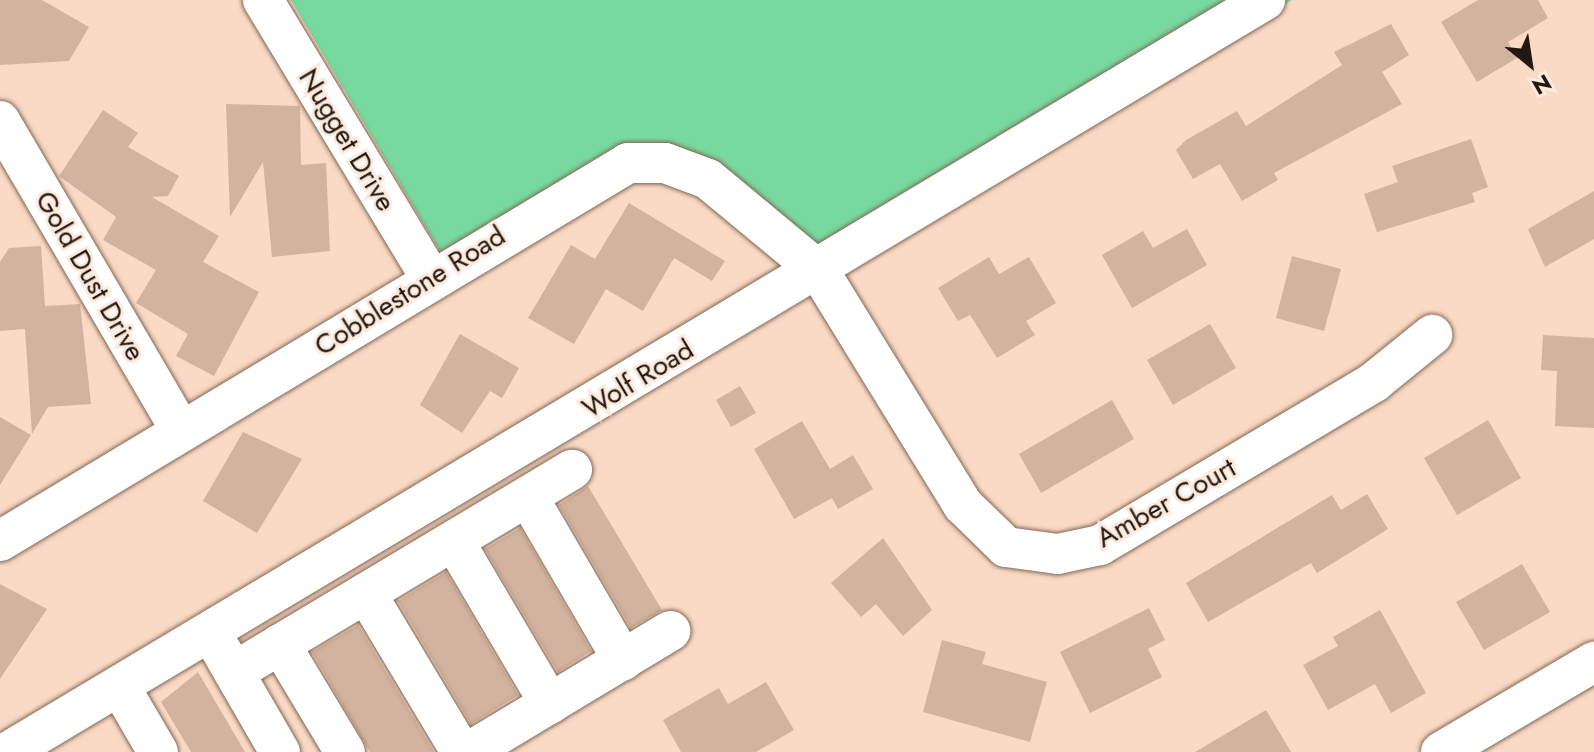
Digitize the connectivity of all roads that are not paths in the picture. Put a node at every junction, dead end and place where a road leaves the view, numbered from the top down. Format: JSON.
{"nodes":[{"id":1,"x":263,"y":0,"type":"edge"},
{"id":2,"x":1265,"y":0,"type":"edge"},
{"id":3,"x":0,"y":121,"type":"edge"},
{"id":4,"x":819,"y":271,"type":"junction"},
{"id":5,"x":431,"y":279,"type":"junction"},
{"id":6,"x":1432,"y":335,"type":"dead end"},
{"id":7,"x":181,"y":431,"type":"junction"},
{"id":8,"x":572,"y":470,"type":"dead end"},
{"id":9,"x":528,"y":497,"type":"junction"},
{"id":10,"x":0,"y":541,"type":"edge"},
{"id":11,"x":454,"y":541,"type":"junction"},
{"id":12,"x":366,"y":593,"type":"junction"},
{"id":13,"x":670,"y":631,"type":"dead end"},
{"id":14,"x":211,"y":633,"type":"junction"},
{"id":15,"x":280,"y":644,"type":"junction"},
{"id":16,"x":623,"y":660,"type":"junction"},
{"id":17,"x":1594,"y":662,"type":"edge"},
{"id":18,"x":234,"y":672,"type":"junction"},
{"id":19,"x":120,"y":687,"type":"junction"},
{"id":20,"x":550,"y":704,"type":"junction"},
{"id":21,"x":18,"y":750,"type":"edge"},
{"id":22,"x":158,"y":752,"type":"edge"},
{"id":23,"x":280,"y":752,"type":"edge"},
{"id":24,"x":345,"y":752,"type":"edge"},
{"id":25,"x":461,"y":752,"type":"edge"},
{"id":26,"x":469,"y":752,"type":"edge"},
{"id":27,"x":1441,"y":752,"type":"edge"}],
"edges":[{"from":1,"to":5,"type":"street","name":"Nugget Drive"},
{"from":2,"to":4,"type":"street","name":"Wolf Road"},
{"from":3,"to":7,"type":"street","name":"Gold Dust Drive"},
{"from":4,"to":5,"type":"street","name":"Cobblestone Road"},
{"from":4,"to":6,"type":"street","name":"Amber Court"},
{"from":4,"to":14,"type":"street","name":"Wolf Road"},
{"from":5,"to":7,"type":"street","name":"Cobblestone Road"},
{"from":7,"to":10,"type":"street","name":"Cobblestone Road"},
{"from":8,"to":9,"type":"street"},
{"from":9,"to":11,"type":"street"},
{"from":9,"to":16,"type":"street"},
{"from":11,"to":12,"type":"street"},
{"from":11,"to":20,"type":"street"},
{"from":12,"to":15,"type":"street"},
{"from":12,"to":25,"type":"street"},
{"from":13,"to":16,"type":"street"},
{"from":14,"to":18,"type":"street"},
{"from":14,"to":19,"type":"street","name":"Wolf Road"},
{"from":15,"to":18,"type":"street"},
{"from":15,"to":24,"type":"street"},
{"from":16,"to":20,"type":"street"},
{"from":17,"to":27,"type":"street"},
{"from":18,"to":23,"type":"street"},
{"from":19,"to":21,"type":"street","name":"Wolf Road"},
{"from":19,"to":22,"type":"street"},
{"from":20,"to":26,"type":"street"}]}
